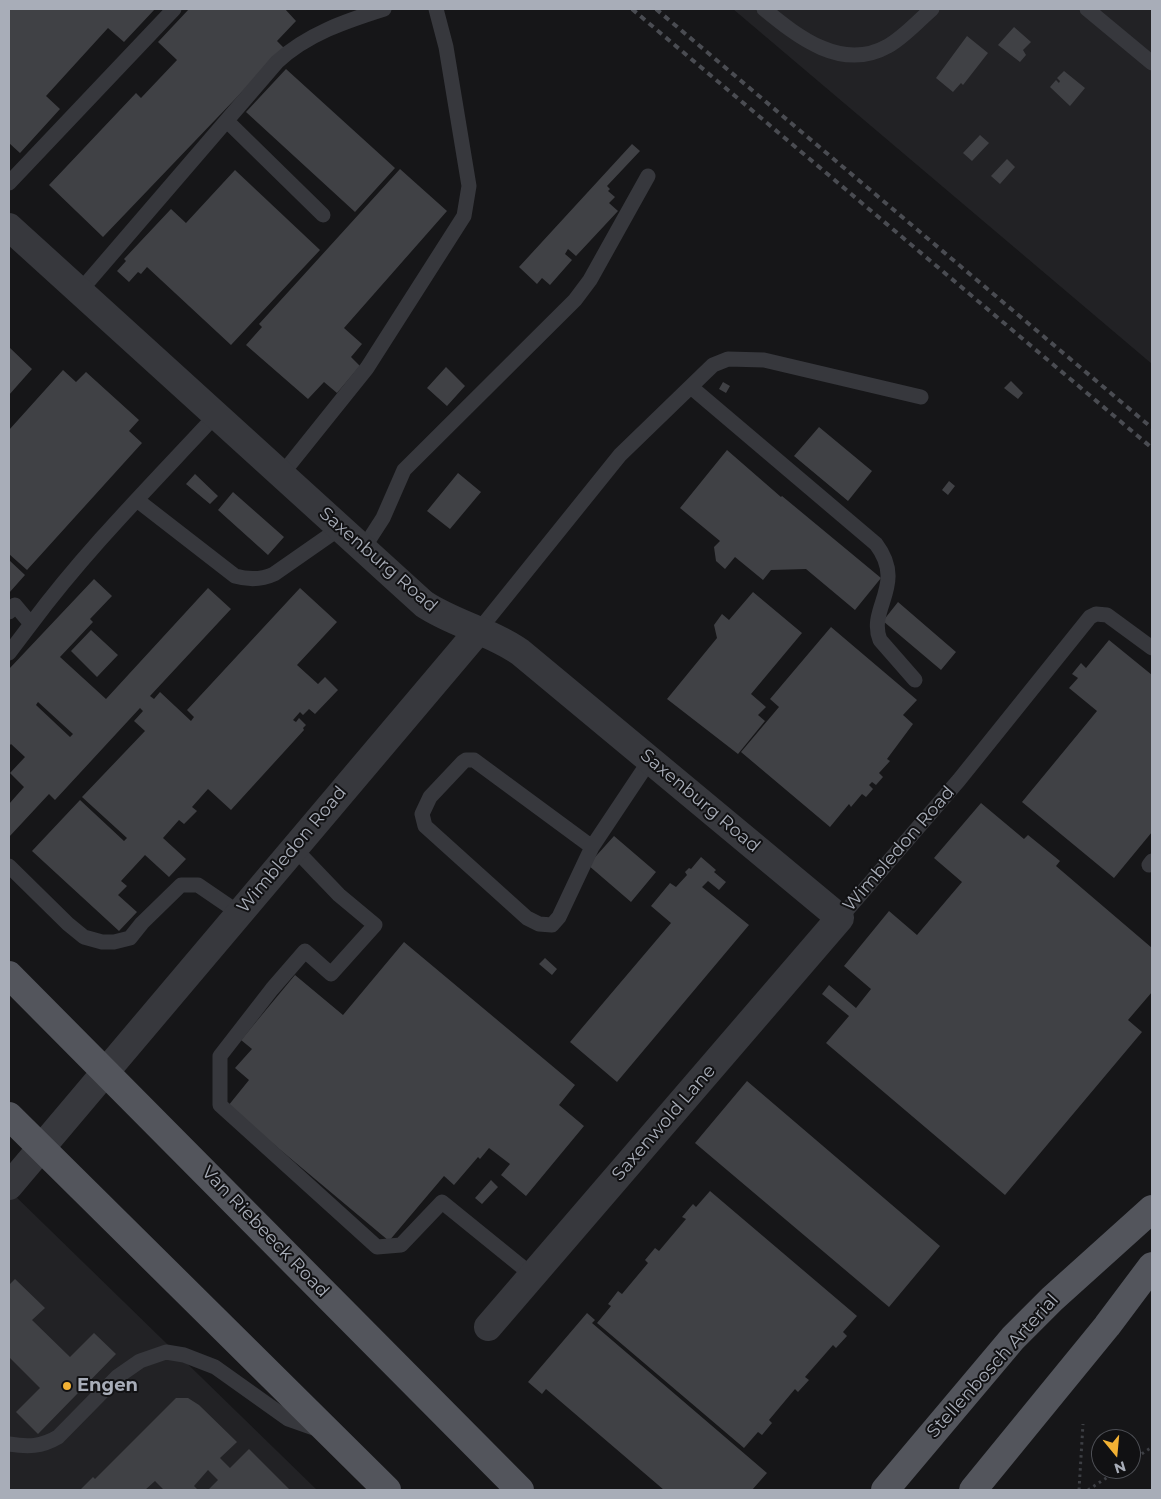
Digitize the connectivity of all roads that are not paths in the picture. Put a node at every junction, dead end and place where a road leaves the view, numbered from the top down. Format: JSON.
{"nodes":[{"id":1,"x":174,"y":9,"type":"edge"},
{"id":2,"x":384,"y":9,"type":"edge"},
{"id":3,"x":436,"y":9,"type":"edge"},
{"id":4,"x":764,"y":9,"type":"edge"},
{"id":5,"x":932,"y":9,"type":"edge"},
{"id":6,"x":1087,"y":9,"type":"edge"},
{"id":7,"x":1152,"y":63,"type":"edge"},
{"id":8,"x":226,"y":121,"type":"junction"},
{"id":9,"x":648,"y":176,"type":"dead end"},
{"id":10,"x":9,"y":183,"type":"edge"},
{"id":11,"x":323,"y":215,"type":"dead end"},
{"id":12,"x":9,"y":227,"type":"edge"},
{"id":13,"x":80,"y":291,"type":"junction"},
{"id":14,"x":691,"y":387,"type":"junction"},
{"id":15,"x":921,"y":397,"type":"dead end"},
{"id":16,"x":216,"y":415,"type":"junction"},
{"id":17,"x":282,"y":474,"type":"junction"},
{"id":18,"x":137,"y":500,"type":"junction"},
{"id":19,"x":340,"y":528,"type":"junction"},
{"id":20,"x":363,"y":549,"type":"junction"},
{"id":21,"x":9,"y":612,"type":"edge"},
{"id":22,"x":31,"y":624,"type":"junction"},
{"id":23,"x":479,"y":630,"type":"junction"},
{"id":24,"x":1152,"y":648,"type":"edge"},
{"id":25,"x":9,"y":653,"type":"edge"},
{"id":26,"x":916,"y":680,"type":"dead end"},
{"id":27,"x":650,"y":760,"type":"junction"},
{"id":28,"x":592,"y":847,"type":"junction"},
{"id":29,"x":294,"y":848,"type":"junction"},
{"id":30,"x":9,"y":866,"type":"edge"},
{"id":31,"x":239,"y":913,"type":"junction"},
{"id":32,"x":840,"y":918,"type":"junction"},
{"id":33,"x":9,"y":975,"type":"edge"},
{"id":34,"x":106,"y":1070,"type":"junction"},
{"id":35,"x":9,"y":1116,"type":"edge"},
{"id":36,"x":41,"y":1148,"type":"junction"},
{"id":37,"x":9,"y":1186,"type":"edge"},
{"id":38,"x":1152,"y":1209,"type":"edge"},
{"id":39,"x":1152,"y":1266,"type":"edge"},
{"id":40,"x":532,"y":1275,"type":"junction"},
{"id":41,"x":488,"y":1327,"type":"dead end"},
{"id":42,"x":330,"y":1434,"type":"junction"},
{"id":43,"x":9,"y":1444,"type":"edge"},
{"id":44,"x":387,"y":1490,"type":"edge"},
{"id":45,"x":520,"y":1490,"type":"edge"},
{"id":46,"x":884,"y":1490,"type":"edge"},
{"id":47,"x":972,"y":1490,"type":"edge"}],
"edges":[{"from":1,"to":10,"type":"lane"},
{"from":2,"to":8,"type":"lane"},
{"from":3,"to":17,"type":"lane"},
{"from":4,"to":5,"type":"lane"},
{"from":6,"to":7,"type":"lane"},
{"from":8,"to":11,"type":"lane"},
{"from":8,"to":13,"type":"lane"},
{"from":9,"to":20,"type":"lane"},
{"from":12,"to":13,"type":"street","name":"Saxenburg Road"},
{"from":13,"to":16,"type":"street","name":"Saxenburg Road"},
{"from":14,"to":15,"type":"lane"},
{"from":14,"to":23,"type":"lane"},
{"from":14,"to":26,"type":"lane"},
{"from":16,"to":17,"type":"street","name":"Saxenburg Road"},
{"from":16,"to":18,"type":"lane"},
{"from":17,"to":19,"type":"street","name":"Saxenburg Road"},
{"from":18,"to":19,"type":"lane"},
{"from":18,"to":22,"type":"lane"},
{"from":19,"to":20,"type":"street","name":"Saxenburg Road"},
{"from":20,"to":23,"type":"street","name":"Saxenburg Road"},
{"from":21,"to":22,"type":"lane"},
{"from":22,"to":25,"type":"lane"},
{"from":23,"to":27,"type":"street","name":"Saxenburg Road"},
{"from":23,"to":29,"type":"street","name":"Wimbledon Road"},
{"from":24,"to":32,"type":"lane","name":"Wimbledon Road"},
{"from":27,"to":28,"type":"lane"},
{"from":27,"to":32,"type":"street","name":"Saxenburg Road"},
{"from":28,"to":28,"type":"lane"},
{"from":29,"to":31,"type":"street","name":"Wimbledon Road"},
{"from":29,"to":40,"type":"lane"},
{"from":30,"to":31,"type":"lane"},
{"from":31,"to":34,"type":"street","name":"Wimbledon Road"},
{"from":32,"to":40,"type":"street","name":"Saxenwold Lane"},
{"from":33,"to":34,"type":"main road","name":"Van Riebeeck Road"},
{"from":34,"to":36,"type":"street","name":"Wimbledon Road"},
{"from":34,"to":45,"type":"main road","name":"Van Riebeeck Road"},
{"from":35,"to":36,"type":"main road"},
{"from":36,"to":37,"type":"street","name":"Wimbledon Road"},
{"from":36,"to":42,"type":"main road"},
{"from":38,"to":46,"type":"main road","name":"Stellenbosch Arterial"},
{"from":39,"to":47,"type":"main road"},
{"from":40,"to":41,"type":"street","name":"Saxenwold Lane"},
{"from":42,"to":43,"type":"lane"},
{"from":42,"to":44,"type":"main road"}]}
